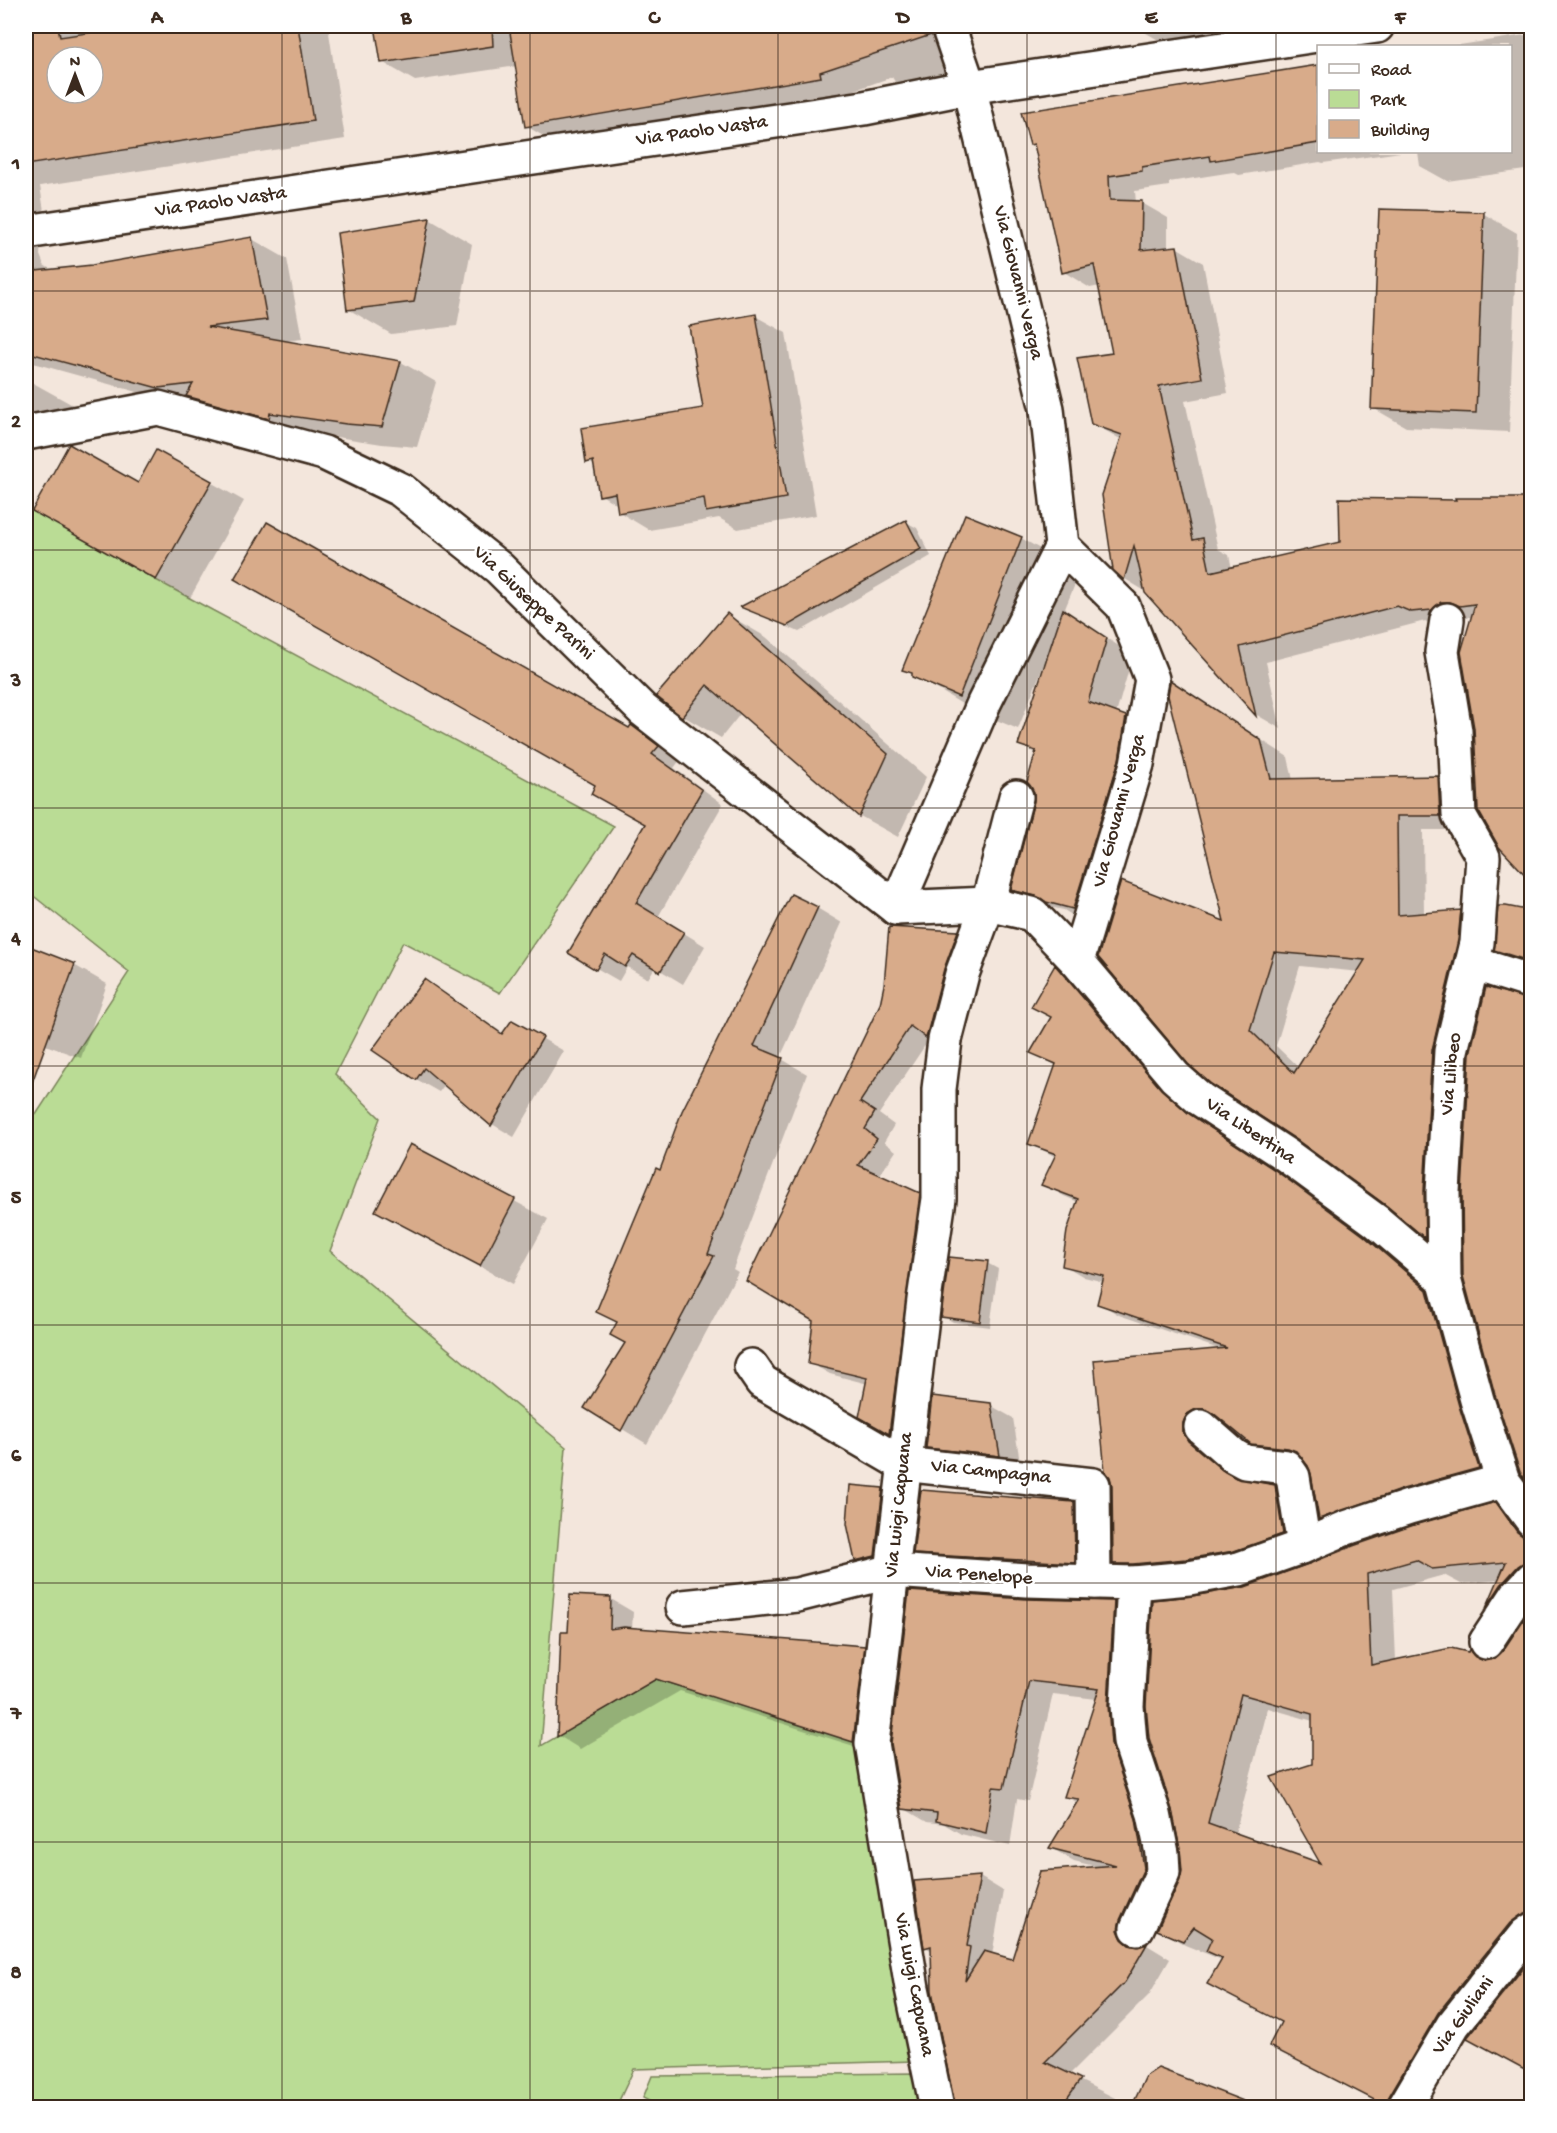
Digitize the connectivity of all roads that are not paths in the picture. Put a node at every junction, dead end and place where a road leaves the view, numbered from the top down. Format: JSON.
{"nodes":[{"id":1,"x":948,"y":26,"type":"edge"},
{"id":2,"x":1377,"y":26,"type":"edge"},
{"id":3,"x":969,"y":87,"type":"junction"},
{"id":4,"x":26,"y":232,"type":"edge"},
{"id":5,"x":26,"y":433,"type":"edge"},
{"id":6,"x":1062,"y":546,"type":"junction"},
{"id":7,"x":1447,"y":620,"type":"dead end"},
{"id":8,"x":1016,"y":797,"type":"dead end"},
{"id":9,"x":988,"y":904,"type":"junction"},
{"id":10,"x":896,"y":908,"type":"junction"},
{"id":11,"x":1077,"y":961,"type":"junction"},
{"id":12,"x":1472,"y":963,"type":"junction"},
{"id":13,"x":1532,"y":982,"type":"edge"},
{"id":14,"x":1444,"y":1279,"type":"junction"},
{"id":15,"x":751,"y":1366,"type":"dead end"},
{"id":16,"x":1201,"y":1427,"type":"dead end"},
{"id":17,"x":903,"y":1464,"type":"junction"},
{"id":18,"x":1503,"y":1481,"type":"junction"},
{"id":19,"x":1532,"y":1520,"type":"edge"},
{"id":20,"x":1304,"y":1546,"type":"junction"},
{"id":21,"x":892,"y":1571,"type":"junction"},
{"id":22,"x":1532,"y":1579,"type":"edge"},
{"id":23,"x":1094,"y":1582,"type":"junction"},
{"id":24,"x":1134,"y":1583,"type":"junction"},
{"id":25,"x":683,"y":1607,"type":"dead end"},
{"id":26,"x":1486,"y":1641,"type":"dead end"},
{"id":27,"x":1137,"y":1928,"type":"dead end"},
{"id":28,"x":1532,"y":1930,"type":"edge"},
{"id":29,"x":937,"y":2108,"type":"edge"},
{"id":30,"x":1404,"y":2108,"type":"edge"}],
"edges":[{"from":1,"to":3,"type":"street","name":"Via Giovanni Verga"},
{"from":2,"to":3,"type":"street","name":"Via Paolo Vasta"},
{"from":3,"to":4,"type":"street","name":"Via Paolo Vasta"},
{"from":3,"to":6,"type":"street","name":"Via Giovanni Verga"},
{"from":5,"to":10,"type":"street","name":"Via Giuseppe Parini"},
{"from":6,"to":10,"type":"street"},
{"from":6,"to":11,"type":"street","name":"Via Giovanni Verga"},
{"from":7,"to":12,"type":"street","name":"Via Lilibeo"},
{"from":8,"to":9,"type":"street"},
{"from":9,"to":10,"type":"street"},
{"from":9,"to":11,"type":"street"},
{"from":9,"to":17,"type":"street","name":"Via Luigi Capuana"},
{"from":11,"to":14,"type":"street","name":"Via Libertina"},
{"from":12,"to":13,"type":"street"},
{"from":12,"to":14,"type":"street","name":"Via Lilibeo"},
{"from":14,"to":18,"type":"street","name":"Via Lilibeo"},
{"from":15,"to":17,"type":"street","name":"Via Campagna"},
{"from":16,"to":20,"type":"street"},
{"from":17,"to":21,"type":"street","name":"Via Luigi Capuana"},
{"from":17,"to":23,"type":"street","name":"Via Campagna"},
{"from":18,"to":19,"type":"street","name":"Via Lilibeo"},
{"from":18,"to":20,"type":"street","name":"Via Penelope"},
{"from":20,"to":24,"type":"street","name":"Via Penelope"},
{"from":21,"to":23,"type":"street","name":"Via Penelope"},
{"from":21,"to":25,"type":"street","name":"Via Penelope"},
{"from":21,"to":29,"type":"street","name":"Via Luigi Capuana"},
{"from":22,"to":26,"type":"street"},
{"from":23,"to":24,"type":"street","name":"Via Penelope"},
{"from":24,"to":27,"type":"street"},
{"from":28,"to":30,"type":"street","name":"Via Giuliani"}]}
